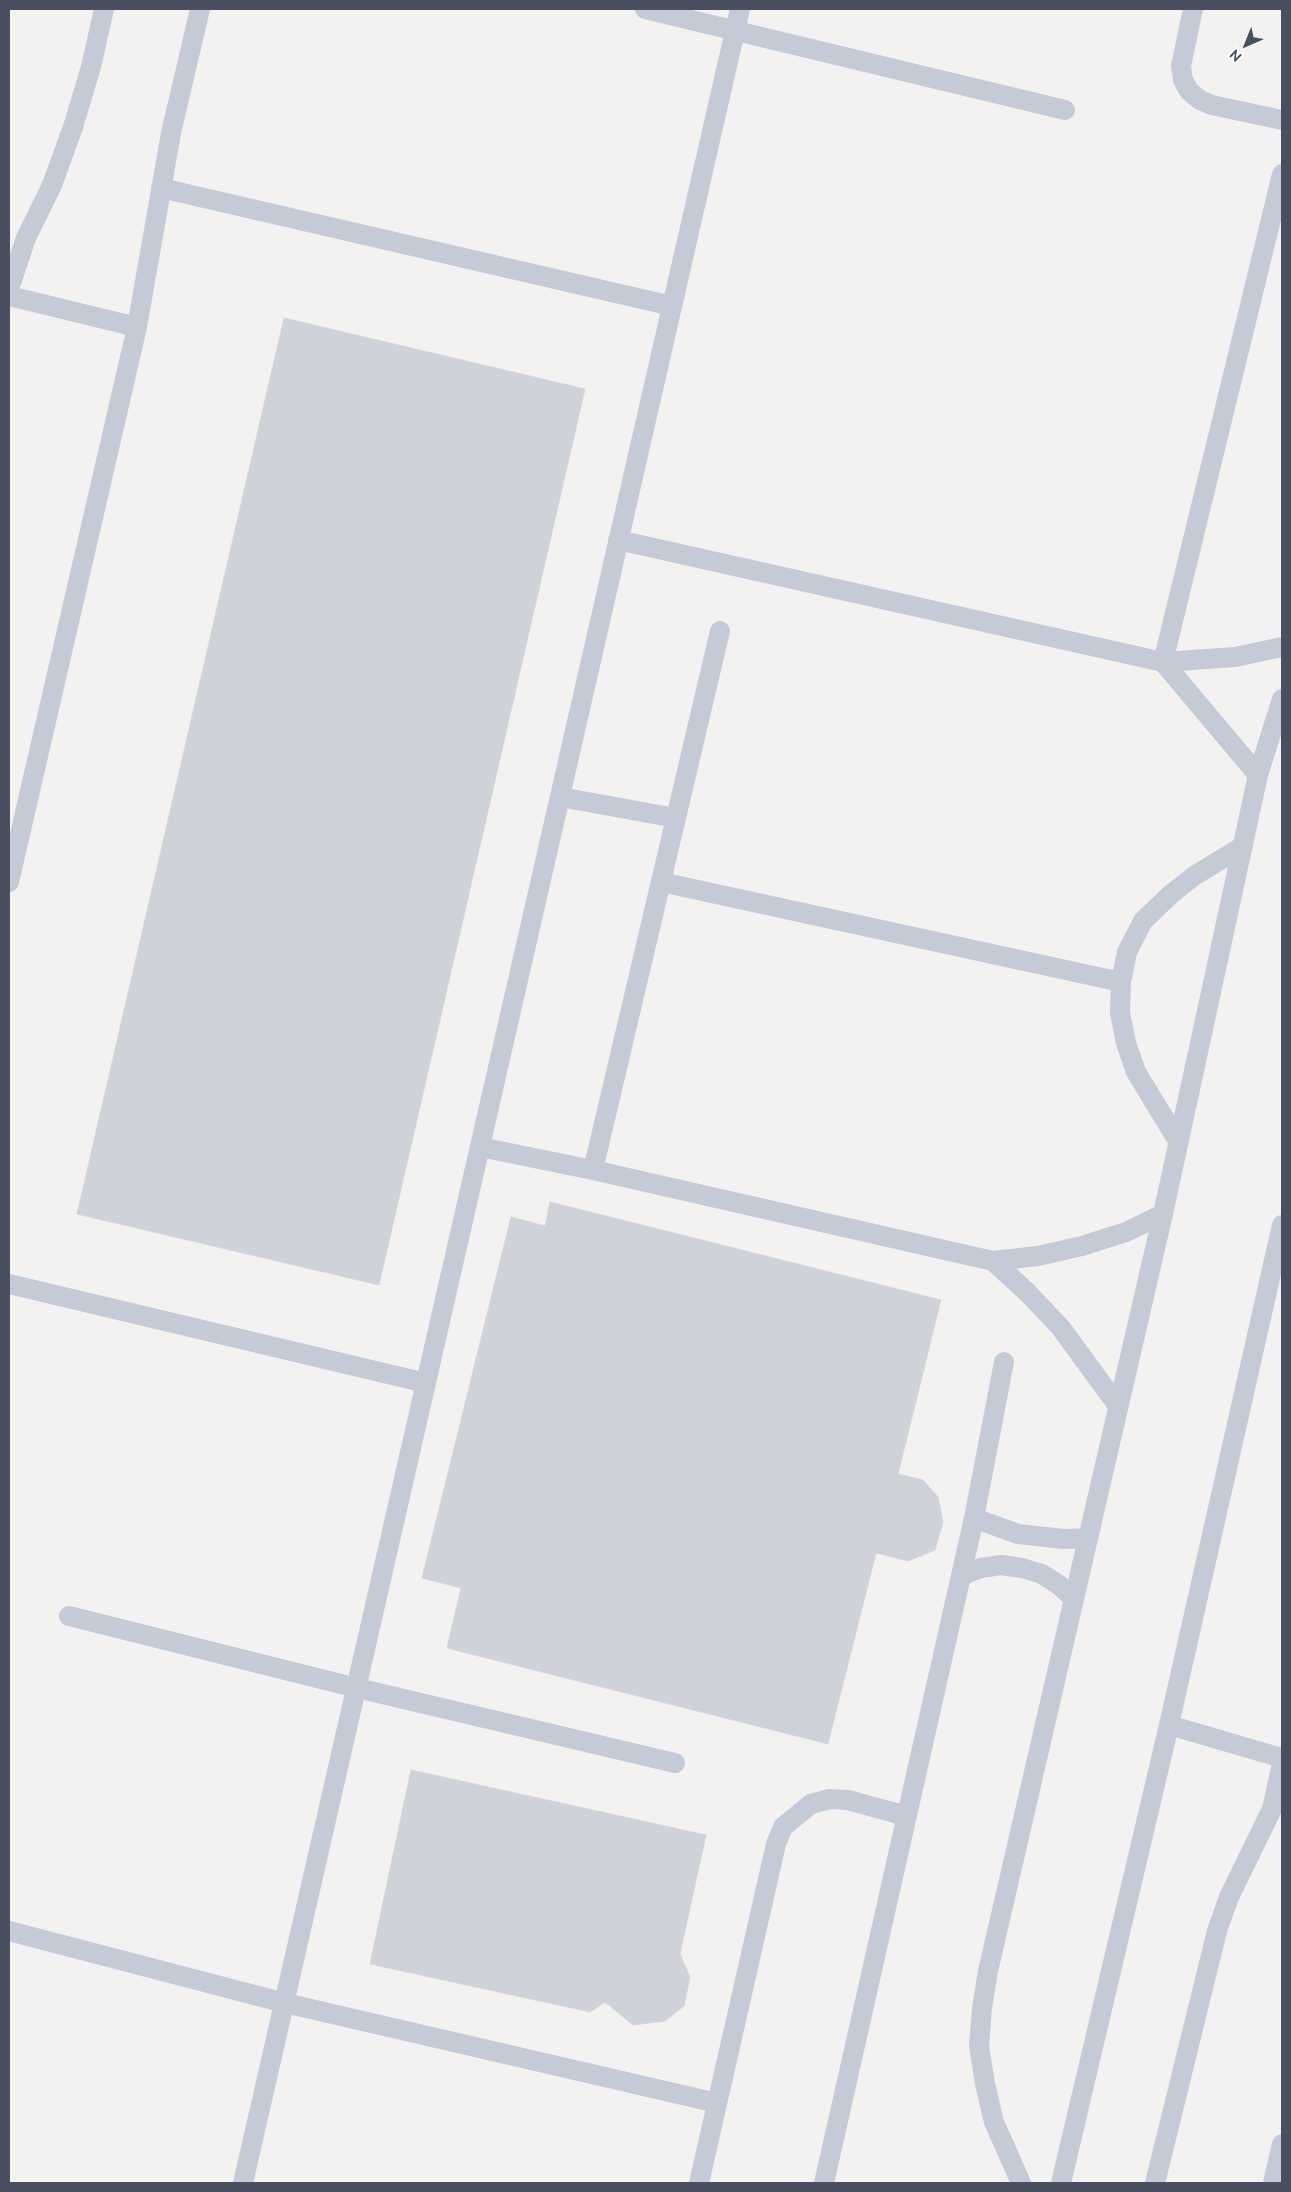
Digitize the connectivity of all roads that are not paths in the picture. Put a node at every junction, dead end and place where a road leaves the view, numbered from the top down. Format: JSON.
{"nodes":[{"id":1,"x":104,"y":9,"type":"edge"},
{"id":2,"x":200,"y":9,"type":"edge"},
{"id":3,"x":645,"y":9,"type":"edge"},
{"id":4,"x":740,"y":9,"type":"edge"},
{"id":5,"x":1194,"y":9,"type":"edge"},
{"id":6,"x":735,"y":30,"type":"junction"},
{"id":7,"x":1065,"y":110,"type":"dead end"},
{"id":8,"x":1282,"y":120,"type":"edge"},
{"id":9,"x":1282,"y":174,"type":"edge"},
{"id":10,"x":161,"y":188,"type":"junction"},
{"id":11,"x":9,"y":289,"type":"edge"},
{"id":12,"x":9,"y":296,"type":"edge"},
{"id":13,"x":672,"y":306,"type":"junction"},
{"id":14,"x":137,"y":327,"type":"junction"},
{"id":15,"x":618,"y":540,"type":"junction"},
{"id":16,"x":720,"y":632,"type":"dead end"},
{"id":17,"x":1282,"y":647,"type":"edge"},
{"id":18,"x":1163,"y":662,"type":"junction"},
{"id":19,"x":1282,"y":700,"type":"edge"},
{"id":20,"x":1258,"y":775,"type":"junction"},
{"id":21,"x":560,"y":797,"type":"junction"},
{"id":22,"x":676,"y":818,"type":"junction"},
{"id":23,"x":1243,"y":846,"type":"junction"},
{"id":24,"x":9,"y":882,"type":"edge"},
{"id":25,"x":661,"y":882,"type":"junction"},
{"id":26,"x":1121,"y":982,"type":"junction"},
{"id":27,"x":1178,"y":1141,"type":"junction"},
{"id":28,"x":480,"y":1147,"type":"junction"},
{"id":29,"x":593,"y":1170,"type":"junction"},
{"id":30,"x":1163,"y":1214,"type":"junction"},
{"id":31,"x":1282,"y":1225,"type":"edge"},
{"id":32,"x":993,"y":1261,"type":"junction"},
{"id":33,"x":9,"y":1284,"type":"edge"},
{"id":34,"x":1004,"y":1362,"type":"dead end"},
{"id":35,"x":426,"y":1383,"type":"junction"},
{"id":36,"x":1118,"y":1406,"type":"junction"},
{"id":37,"x":974,"y":1518,"type":"junction"},
{"id":38,"x":1088,"y":1538,"type":"junction"},
{"id":39,"x":962,"y":1575,"type":"junction"},
{"id":40,"x":1074,"y":1599,"type":"junction"},
{"id":41,"x":69,"y":1616,"type":"dead end"},
{"id":42,"x":357,"y":1688,"type":"junction"},
{"id":43,"x":1169,"y":1725,"type":"junction"},
{"id":44,"x":1282,"y":1758,"type":"edge"},
{"id":45,"x":675,"y":1763,"type":"dead end"},
{"id":46,"x":1282,"y":1763,"type":"edge"},
{"id":47,"x":906,"y":1816,"type":"junction"},
{"id":48,"x":9,"y":1930,"type":"edge"},
{"id":49,"x":285,"y":2003,"type":"junction"},
{"id":50,"x":717,"y":2103,"type":"junction"},
{"id":51,"x":1282,"y":2144,"type":"edge"},
{"id":52,"x":243,"y":2183,"type":"edge"},
{"id":53,"x":699,"y":2183,"type":"edge"},
{"id":54,"x":824,"y":2183,"type":"edge"},
{"id":55,"x":1021,"y":2183,"type":"edge"},
{"id":56,"x":1061,"y":2183,"type":"edge"},
{"id":57,"x":1155,"y":2183,"type":"edge"},
{"id":58,"x":1273,"y":2183,"type":"edge"}],
"edges":[{"from":1,"to":11,"type":"lane"},
{"from":2,"to":10,"type":"lane"},
{"from":3,"to":6,"type":"lane"},
{"from":4,"to":6,"type":"lane"},
{"from":5,"to":8,"type":"lane"},
{"from":6,"to":7,"type":"lane"},
{"from":6,"to":13,"type":"lane"},
{"from":9,"to":18,"type":"lane"},
{"from":10,"to":13,"type":"lane"},
{"from":10,"to":14,"type":"lane"},
{"from":12,"to":14,"type":"lane"},
{"from":13,"to":15,"type":"lane"},
{"from":14,"to":24,"type":"lane"},
{"from":15,"to":18,"type":"lane"},
{"from":15,"to":21,"type":"lane"},
{"from":16,"to":22,"type":"lane"},
{"from":17,"to":18,"type":"lane"},
{"from":18,"to":20,"type":"lane"},
{"from":19,"to":20,"type":"lane"},
{"from":20,"to":23,"type":"lane"},
{"from":21,"to":22,"type":"lane"},
{"from":21,"to":28,"type":"lane"},
{"from":22,"to":25,"type":"lane"},
{"from":23,"to":26,"type":"lane"},
{"from":23,"to":27,"type":"lane"},
{"from":25,"to":26,"type":"lane"},
{"from":25,"to":29,"type":"lane"},
{"from":26,"to":27,"type":"lane"},
{"from":27,"to":30,"type":"lane"},
{"from":28,"to":29,"type":"lane"},
{"from":28,"to":35,"type":"lane"},
{"from":29,"to":32,"type":"lane"},
{"from":30,"to":32,"type":"lane"},
{"from":30,"to":36,"type":"lane"},
{"from":31,"to":43,"type":"lane"},
{"from":32,"to":36,"type":"lane"},
{"from":33,"to":35,"type":"lane"},
{"from":34,"to":37,"type":"lane"},
{"from":35,"to":42,"type":"lane"},
{"from":36,"to":38,"type":"lane"},
{"from":37,"to":38,"type":"lane"},
{"from":37,"to":39,"type":"lane"},
{"from":38,"to":40,"type":"lane"},
{"from":39,"to":40,"type":"lane"},
{"from":39,"to":47,"type":"lane"},
{"from":40,"to":55,"type":"lane"},
{"from":41,"to":42,"type":"lane"},
{"from":42,"to":45,"type":"lane"},
{"from":42,"to":49,"type":"lane"},
{"from":43,"to":44,"type":"lane"},
{"from":43,"to":56,"type":"lane"},
{"from":46,"to":57,"type":"lane"},
{"from":47,"to":50,"type":"lane"},
{"from":47,"to":54,"type":"lane"},
{"from":48,"to":49,"type":"lane"},
{"from":49,"to":50,"type":"lane"},
{"from":49,"to":52,"type":"lane"},
{"from":50,"to":53,"type":"lane"},
{"from":51,"to":58,"type":"lane"}]}
